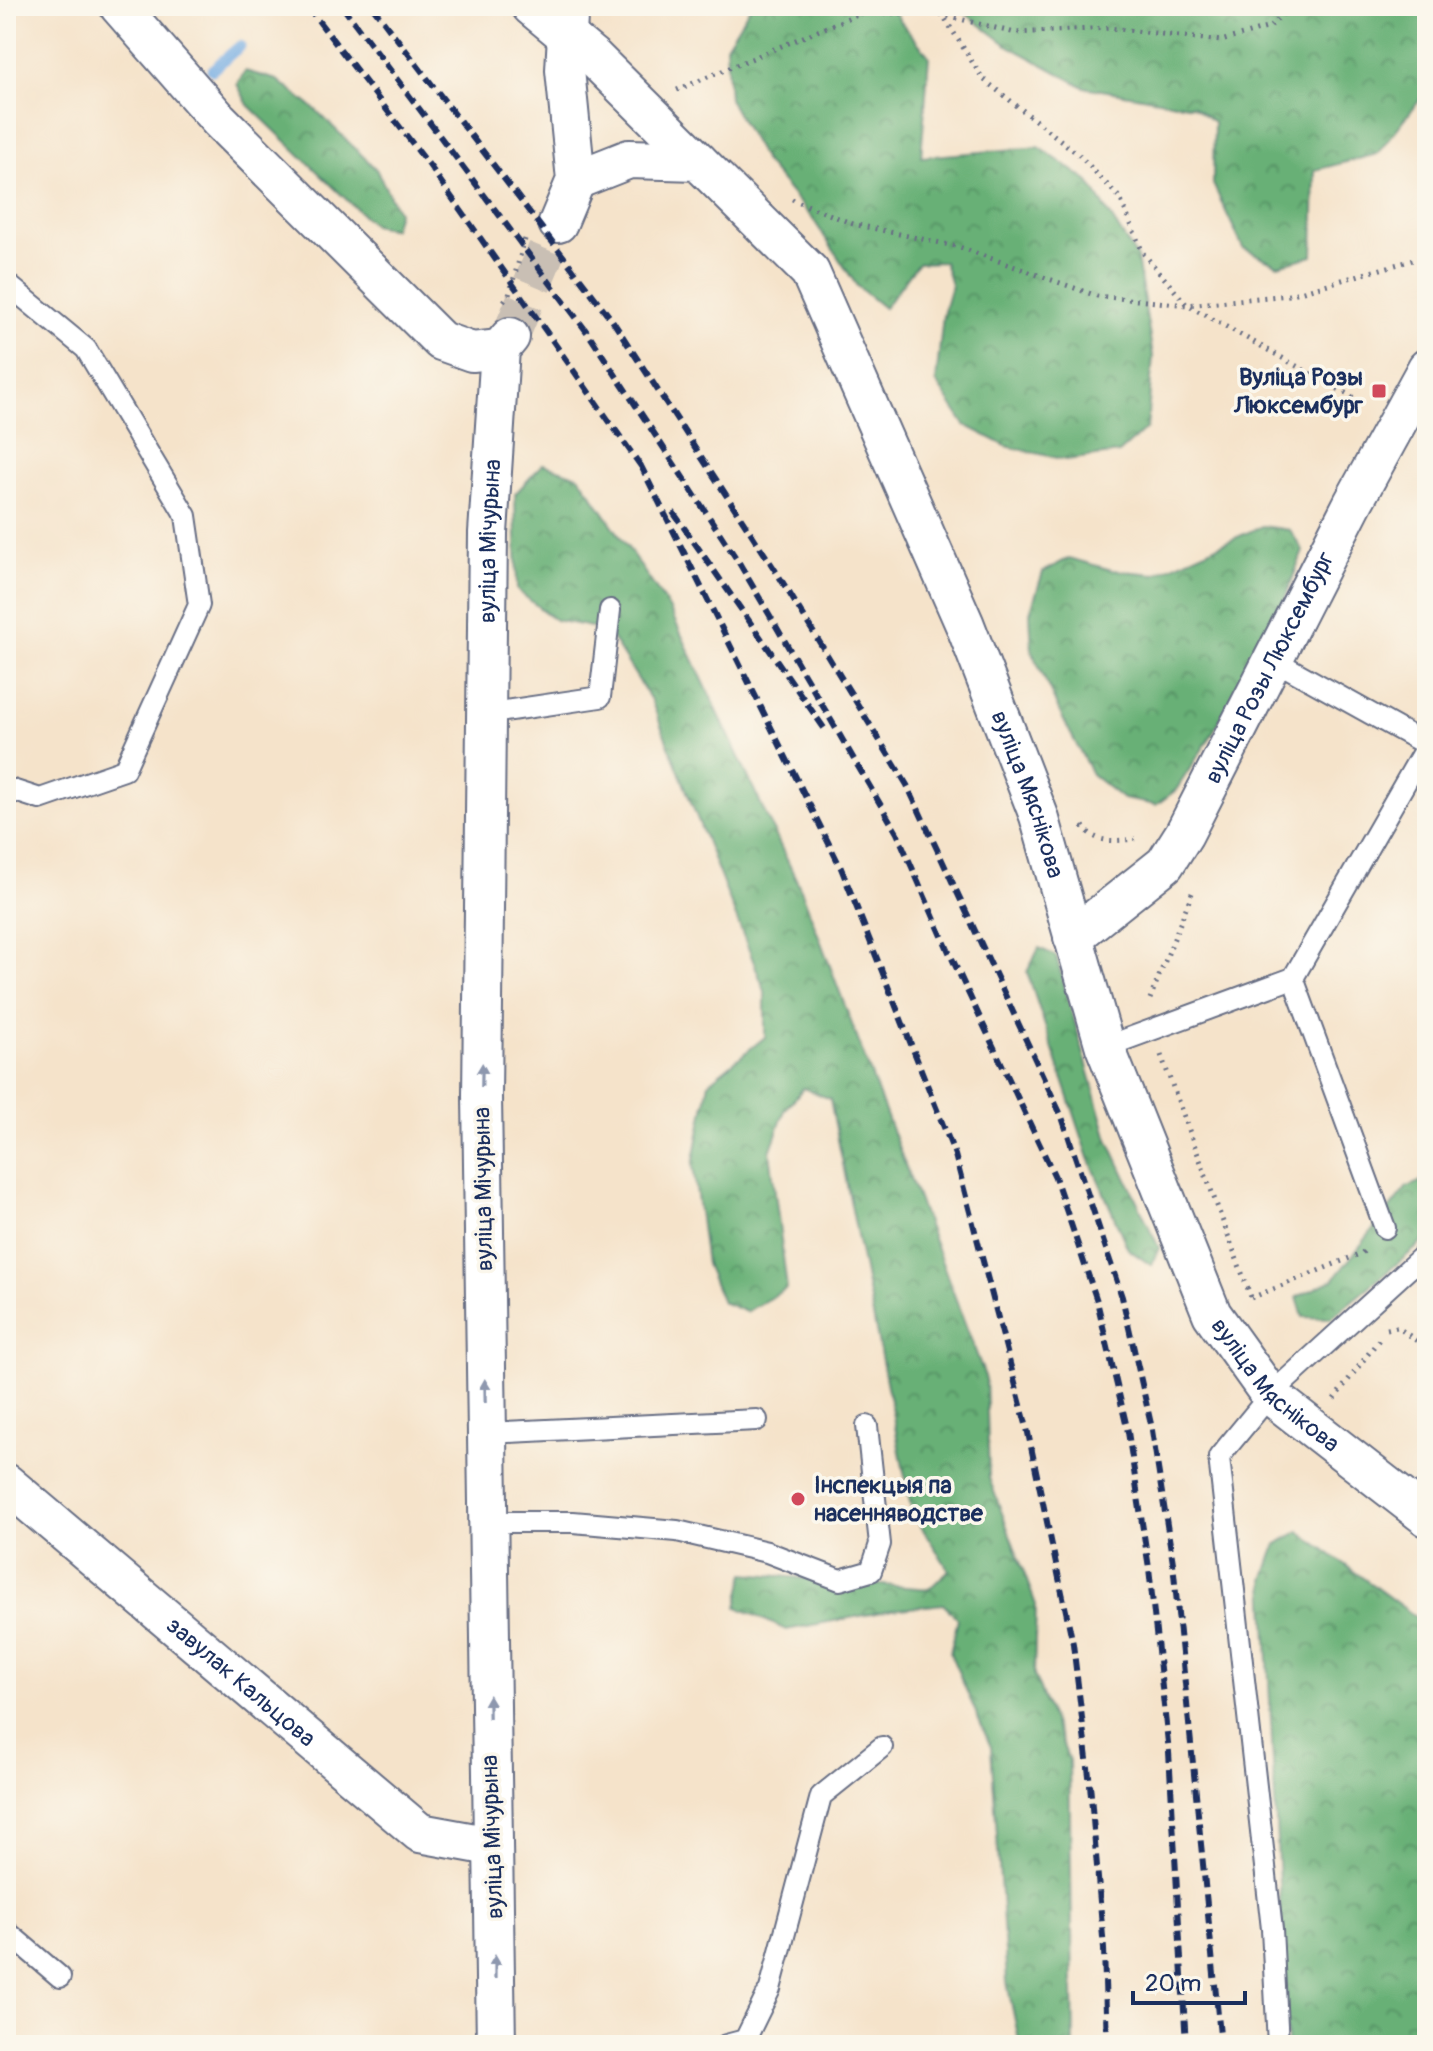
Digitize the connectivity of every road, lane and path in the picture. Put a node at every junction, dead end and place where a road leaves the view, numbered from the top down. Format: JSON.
{"nodes":[{"id":1,"x":119,"y":6,"type":"edge"},
{"id":2,"x":531,"y":6,"type":"edge"},
{"id":3,"x":871,"y":6,"type":"edge"},
{"id":4,"x":937,"y":6,"type":"edge"},
{"id":5,"x":1291,"y":6,"type":"edge"},
{"id":6,"x":860,"y":13,"type":"junction"},
{"id":7,"x":940,"y":14,"type":"junction"},
{"id":8,"x":568,"y":21,"type":"edge"},
{"id":9,"x":638,"y":102,"type":"junction"},
{"id":10,"x":698,"y":161,"type":"junction"},
{"id":11,"x":576,"y":180,"type":"junction"},
{"id":12,"x":780,"y":194,"type":"dead end"},
{"id":13,"x":558,"y":223,"type":"tunnel mouth"},
{"id":14,"x":1427,"y":256,"type":"edge"},
{"id":15,"x":6,"y":283,"type":"edge"},
{"id":16,"x":1187,"y":305,"type":"junction"},
{"id":17,"x":1427,"y":368,"type":"edge"},
{"id":18,"x":1397,"y":423,"type":"junction"},
{"id":19,"x":610,"y":610,"type":"dead end"},
{"id":20,"x":1274,"y":660,"type":"junction"},
{"id":21,"x":485,"y":714,"type":"junction"},
{"id":22,"x":1427,"y":745,"type":"edge"},
{"id":23,"x":6,"y":788,"type":"edge"},
{"id":24,"x":1073,"y":937,"type":"junction"},
{"id":25,"x":1293,"y":978,"type":"junction"},
{"id":26,"x":1105,"y":1047,"type":"junction"},
{"id":27,"x":1385,"y":1228,"type":"joint"},
{"id":28,"x":1427,"y":1252,"type":"edge"},
{"id":29,"x":1251,"y":1298,"type":"dead end"},
{"id":30,"x":1427,"y":1348,"type":"edge"},
{"id":31,"x":1270,"y":1395,"type":"junction"},
{"id":32,"x":1329,"y":1406,"type":"dead end"},
{"id":33,"x":757,"y":1420,"type":"dead end"},
{"id":34,"x":867,"y":1426,"type":"dead end"},
{"id":35,"x":486,"y":1433,"type":"junction"},
{"id":36,"x":6,"y":1483,"type":"edge"},
{"id":37,"x":1427,"y":1517,"type":"edge"},
{"id":38,"x":487,"y":1522,"type":"junction"},
{"id":39,"x":882,"y":1747,"type":"dead end"},
{"id":40,"x":491,"y":1846,"type":"junction"},
{"id":41,"x":6,"y":1931,"type":"edge"},
{"id":42,"x":60,"y":1977,"type":"dead end"},
{"id":43,"x":496,"y":2045,"type":"edge"},
{"id":44,"x":726,"y":2045,"type":"edge"},
{"id":45,"x":1278,"y":2045,"type":"edge"}],
"edges":[{"from":1,"to":21,"type":"street","name":"вуліца Мічурына"},
{"from":2,"to":8,"type":"street","name":"вуліца Мяснікова"},
{"from":3,"to":6,"type":"path"},
{"from":4,"to":7,"type":"path"},
{"from":5,"to":7,"type":"path"},
{"from":6,"to":7,"type":"path"},
{"from":6,"to":9,"type":"path"},
{"from":7,"to":16,"type":"path"},
{"from":8,"to":9,"type":"street","name":"вуліца Мяснікова"},
{"from":8,"to":11,"type":"street"},
{"from":9,"to":10,"type":"street","name":"вуліца Мяснікова"},
{"from":10,"to":11,"type":"street"},
{"from":10,"to":24,"type":"street","name":"вуліца Мяснікова"},
{"from":11,"to":13,"type":"street"},
{"from":12,"to":16,"type":"path"},
{"from":14,"to":16,"type":"path"},
{"from":15,"to":23,"type":"lane"},
{"from":16,"to":18,"type":"path"},
{"from":17,"to":18,"type":"street","name":"вуліца Розы Люксембург"},
{"from":18,"to":20,"type":"street","name":"вуліца Розы Люксембург"},
{"from":19,"to":21,"type":"lane"},
{"from":20,"to":22,"type":"lane"},
{"from":20,"to":24,"type":"street","name":"вуліца Розы Люксембург"},
{"from":35,"to":21,"type":"street","name":"вуліца Мічурына","one_way":true},
{"from":22,"to":25,"type":"lane"},
{"from":24,"to":26,"type":"street","name":"вуліца Мяснікова"},
{"from":25,"to":26,"type":"lane"},
{"from":25,"to":27,"type":"lane"},
{"from":26,"to":31,"type":"street","name":"вуліца Мяснікова"},
{"from":27,"to":29,"type":"path"},
{"from":28,"to":31,"type":"lane"},
{"from":30,"to":32,"type":"path"},
{"from":31,"to":37,"type":"street","name":"вуліца Мяснікова"},
{"from":31,"to":45,"type":"lane"},
{"from":33,"to":35,"type":"lane"},
{"from":34,"to":38,"type":"lane"},
{"from":35,"to":38,"type":"street","name":"вуліца Мічурына"},
{"from":36,"to":40,"type":"street","name":"завулак Кальцова"},
{"from":40,"to":38,"type":"street","name":"вуліца Мічурына","one_way":true},
{"from":39,"to":44,"type":"lane"},
{"from":43,"to":40,"type":"street","name":"вуліца Мічурына","one_way":true},
{"from":41,"to":42,"type":"lane"}]}
